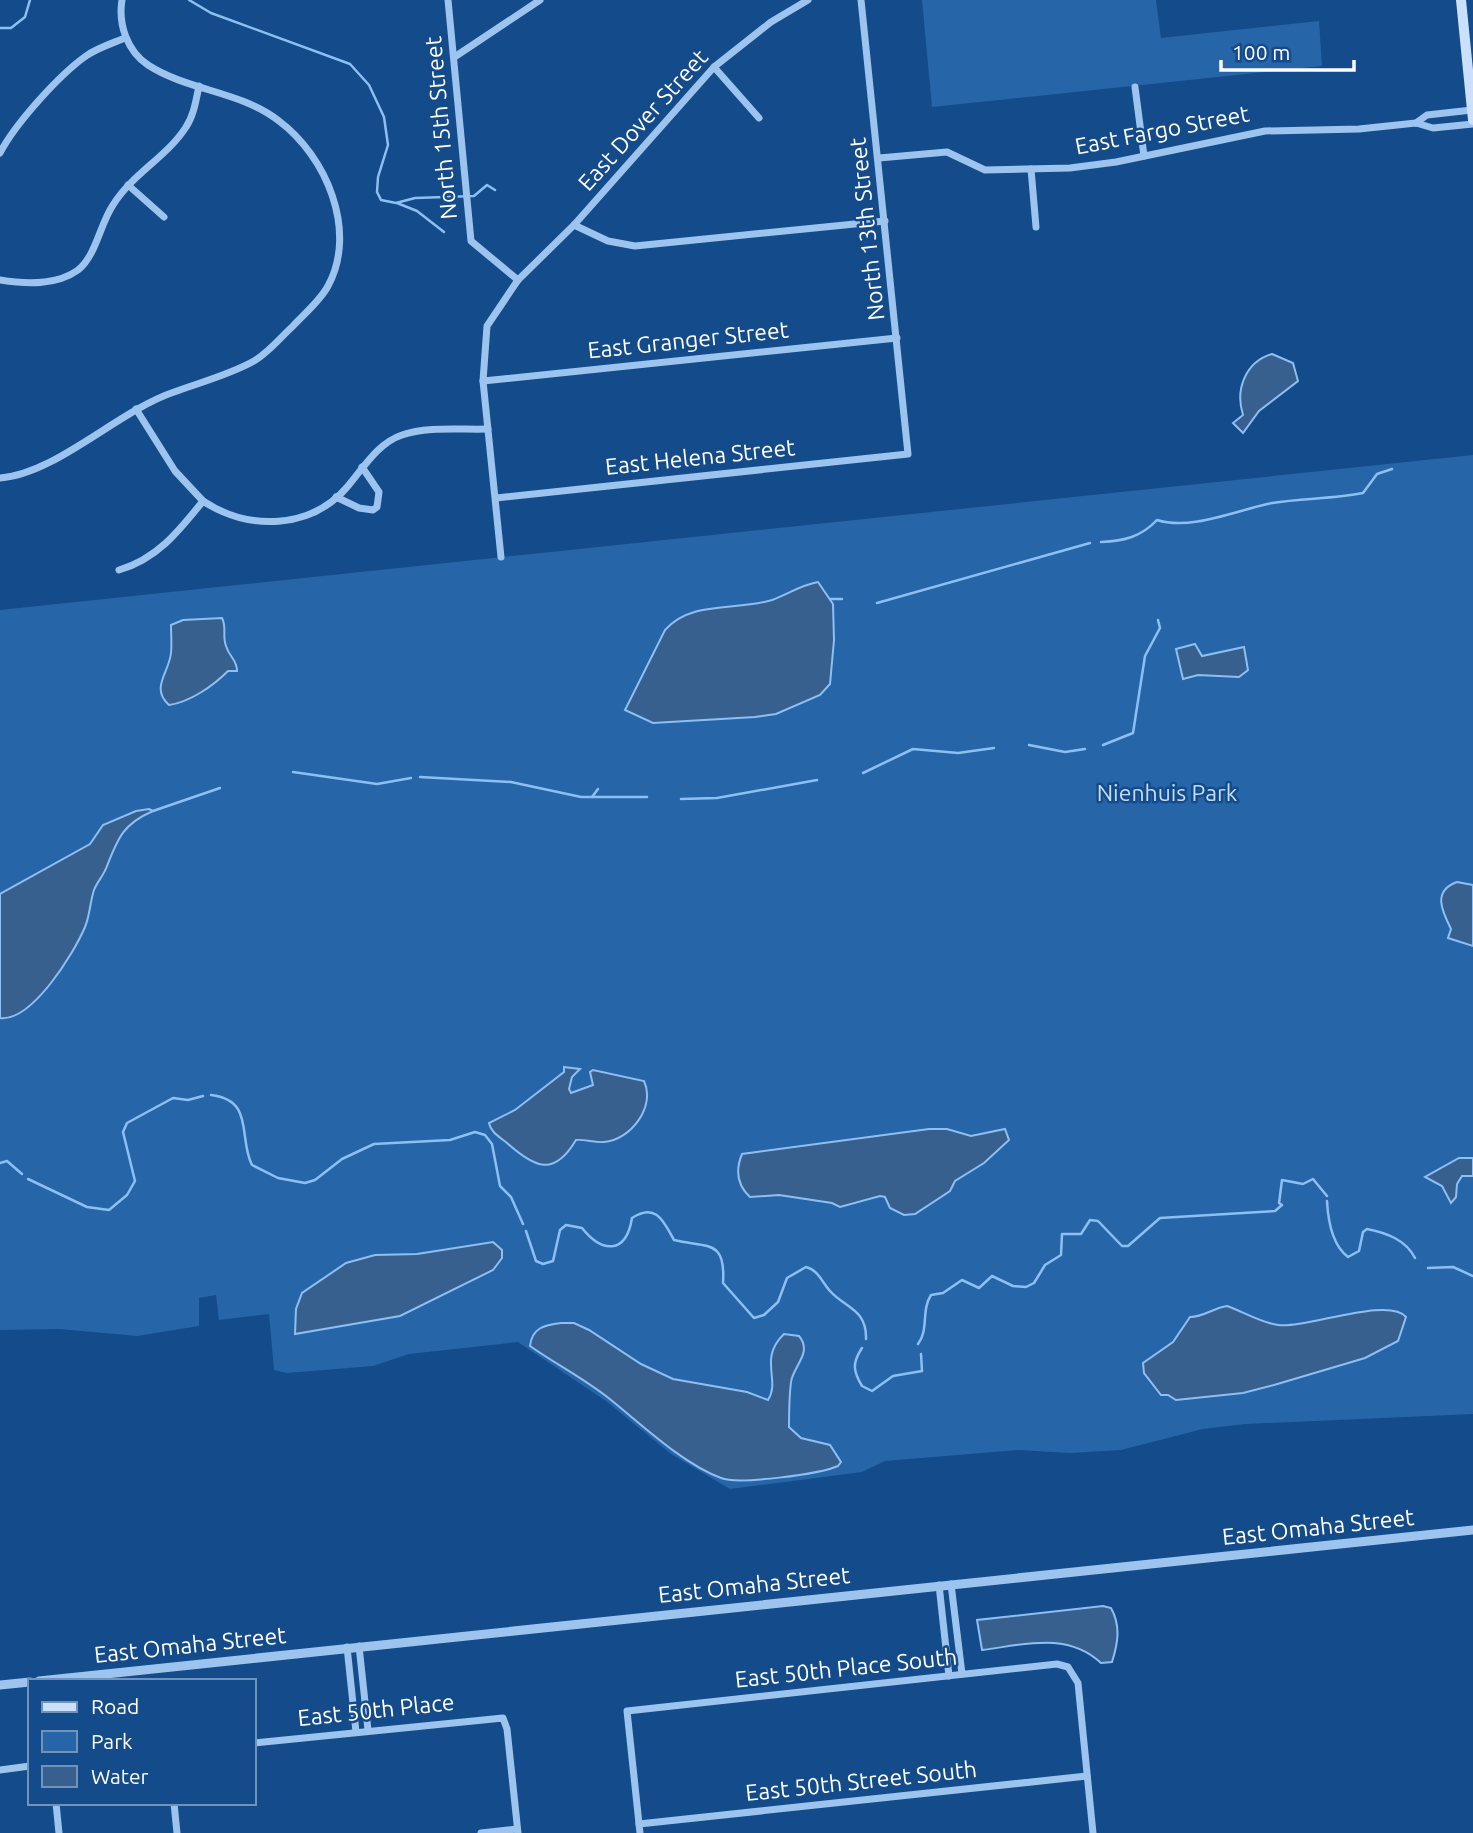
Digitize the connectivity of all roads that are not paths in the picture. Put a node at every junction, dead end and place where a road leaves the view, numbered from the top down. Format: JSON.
{"nodes":[{"id":1,"x":122,"y":0,"type":"edge"},
{"id":2,"x":448,"y":0,"type":"edge"},
{"id":3,"x":540,"y":0,"type":"edge"},
{"id":4,"x":808,"y":0,"type":"edge"},
{"id":5,"x":861,"y":0,"type":"edge"},
{"id":6,"x":1461,"y":0,"type":"edge"},
{"id":7,"x":125,"y":37,"type":"junction"},
{"id":8,"x":456,"y":56,"type":"junction"},
{"id":9,"x":714,"y":67,"type":"junction"},
{"id":10,"x":199,"y":86,"type":"junction"},
{"id":11,"x":1135,"y":87,"type":"dead end"},
{"id":12,"x":759,"y":118,"type":"dead end"},
{"id":13,"x":1473,"y":118,"type":"edge"},
{"id":14,"x":1416,"y":123,"type":"junction"},
{"id":15,"x":0,"y":153,"type":"edge"},
{"id":16,"x":1143,"y":156,"type":"junction"},
{"id":17,"x":879,"y":158,"type":"junction"},
{"id":18,"x":1031,"y":169,"type":"junction"},
{"id":19,"x":128,"y":184,"type":"junction"},
{"id":20,"x":164,"y":217,"type":"dead end"},
{"id":21,"x":885,"y":221,"type":"junction"},
{"id":22,"x":574,"y":225,"type":"junction"},
{"id":23,"x":1036,"y":227,"type":"dead end"},
{"id":24,"x":0,"y":280,"type":"edge"},
{"id":25,"x":518,"y":280,"type":"junction"},
{"id":26,"x":897,"y":338,"type":"junction"},
{"id":27,"x":483,"y":380,"type":"junction"},
{"id":28,"x":136,"y":409,"type":"junction"},
{"id":29,"x":488,"y":429,"type":"junction"},
{"id":30,"x":908,"y":454,"type":"joint"},
{"id":31,"x":362,"y":467,"type":"junction"},
{"id":32,"x":0,"y":478,"type":"edge"},
{"id":33,"x":336,"y":497,"type":"junction"},
{"id":34,"x":496,"y":498,"type":"junction"},
{"id":35,"x":203,"y":501,"type":"junction"},
{"id":36,"x":502,"y":557,"type":"dead end"},
{"id":37,"x":119,"y":570,"type":"dead end"},
{"id":38,"x":1473,"y":1530,"type":"edge"},
{"id":39,"x":951,"y":1584,"type":"junction"},
{"id":40,"x":939,"y":1585,"type":"junction"},
{"id":41,"x":359,"y":1646,"type":"junction"},
{"id":42,"x":347,"y":1647,"type":"junction"},
{"id":43,"x":961,"y":1674,"type":"junction"},
{"id":44,"x":949,"y":1676,"type":"junction"},
{"id":45,"x":57,"y":1679,"type":"edge"},
{"id":46,"x":28,"y":1682,"type":"edge"},
{"id":47,"x":0,"y":1685,"type":"edge"},
{"id":48,"x":368,"y":1730,"type":"junction"},
{"id":49,"x":356,"y":1732,"type":"junction"},
{"id":50,"x":256,"y":1742,"type":"edge"},
{"id":51,"x":28,"y":1766,"type":"edge"},
{"id":52,"x":0,"y":1769,"type":"edge"},
{"id":53,"x":1087,"y":1776,"type":"junction"},
{"id":54,"x":56,"y":1805,"type":"edge"},
{"id":55,"x":174,"y":1805,"type":"edge"},
{"id":56,"x":639,"y":1824,"type":"junction"},
{"id":57,"x":518,"y":1831,"type":"edge"},
{"id":58,"x":59,"y":1833,"type":"edge"},
{"id":59,"x":177,"y":1833,"type":"edge"},
{"id":60,"x":481,"y":1833,"type":"edge"},
{"id":61,"x":640,"y":1833,"type":"edge"},
{"id":62,"x":1093,"y":1833,"type":"edge"}],
"edges":[{"from":1,"to":7,"type":"street"},
{"from":2,"to":8,"type":"street","name":"North 15th Street"},
{"from":3,"to":8,"type":"street"},
{"from":4,"to":9,"type":"street","name":"East Dover Street"},
{"from":5,"to":17,"type":"street","name":"North 13th Street"},
{"from":6,"to":13,"type":"main road"},
{"from":7,"to":10,"type":"street"},
{"from":7,"to":15,"type":"street"},
{"from":8,"to":25,"type":"street","name":"North 15th Street"},
{"from":9,"to":12,"type":"street"},
{"from":9,"to":22,"type":"street","name":"East Dover Street"},
{"from":10,"to":19,"type":"street"},
{"from":10,"to":28,"type":"street"},
{"from":11,"to":16,"type":"street"},
{"from":13,"to":14,"type":"street","name":"East Fargo Street"},
{"from":13,"to":14,"type":"street","name":"East Fargo Street"},
{"from":14,"to":16,"type":"street","name":"East Fargo Street"},
{"from":16,"to":18,"type":"street","name":"East Fargo Street"},
{"from":17,"to":18,"type":"street","name":"East Fargo Street"},
{"from":17,"to":21,"type":"street","name":"North 13th Street"},
{"from":18,"to":23,"type":"street"},
{"from":19,"to":20,"type":"street"},
{"from":19,"to":24,"type":"street"},
{"from":21,"to":22,"type":"street"},
{"from":21,"to":26,"type":"street","name":"North 13th Street"},
{"from":22,"to":25,"type":"street","name":"East Dover Street"},
{"from":25,"to":27,"type":"street"},
{"from":26,"to":27,"type":"street","name":"East Granger Street"},
{"from":26,"to":30,"type":"street","name":"North 13th Street"},
{"from":27,"to":29,"type":"street"},
{"from":28,"to":32,"type":"street"},
{"from":28,"to":35,"type":"street"},
{"from":29,"to":31,"type":"street"},
{"from":29,"to":34,"type":"street"},
{"from":30,"to":34,"type":"street","name":"East Helena Street"},
{"from":31,"to":33,"type":"street"},
{"from":31,"to":33,"type":"street"},
{"from":33,"to":35,"type":"street"},
{"from":34,"to":36,"type":"street"},
{"from":35,"to":37,"type":"street"},
{"from":38,"to":39,"type":"street","name":"East Omaha Street"},
{"from":39,"to":40,"type":"street","name":"East Omaha Street"},
{"from":39,"to":43,"type":"street"},
{"from":40,"to":41,"type":"street","name":"East Omaha Street"},
{"from":40,"to":44,"type":"street"},
{"from":41,"to":42,"type":"street","name":"East Omaha Street"},
{"from":41,"to":48,"type":"street"},
{"from":42,"to":45,"type":"street","name":"East Omaha Street"},
{"from":42,"to":49,"type":"street"},
{"from":43,"to":44,"type":"street","name":"East 50th Place South"},
{"from":43,"to":53,"type":"street","name":"East 50th Place South"},
{"from":44,"to":56,"type":"street","name":"East 50th Place South"},
{"from":46,"to":47,"type":"street"},
{"from":48,"to":49,"type":"street","name":"East 50th Place"},
{"from":48,"to":57,"type":"street","name":"East 50th Place"},
{"from":49,"to":50,"type":"street","name":"East 50th Place"},
{"from":51,"to":52,"type":"street"},
{"from":53,"to":56,"type":"street","name":"East 50th Street South"},
{"from":53,"to":62,"type":"street"},
{"from":54,"to":58,"type":"street"},
{"from":55,"to":59,"type":"street"},
{"from":56,"to":61,"type":"street"},
{"from":57,"to":60,"type":"street"}]}
